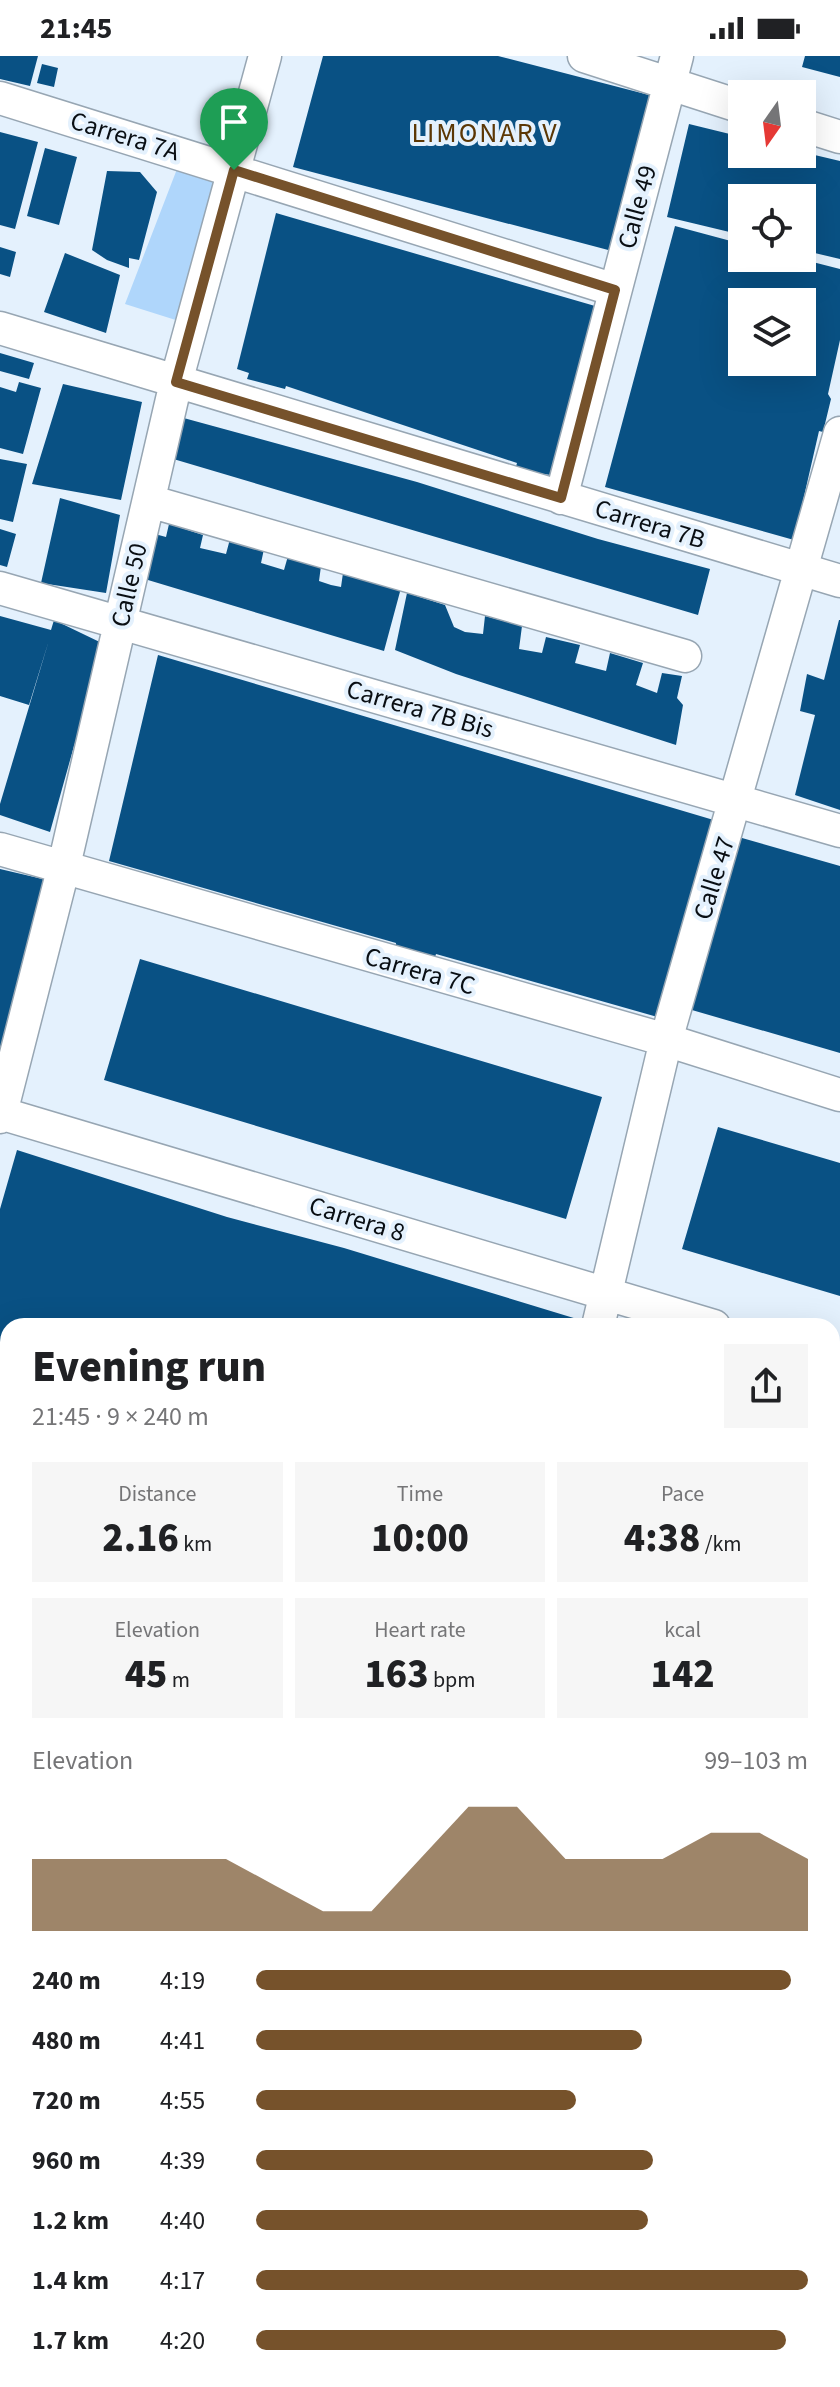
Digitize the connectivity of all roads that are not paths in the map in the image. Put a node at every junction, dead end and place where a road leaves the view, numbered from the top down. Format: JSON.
{"nodes":[{"id":1,"x":265,"y":56,"type":"edge"},
{"id":2,"x":584,"y":56,"type":"edge"},
{"id":3,"x":673,"y":70,"type":"edge"},
{"id":4,"x":0,"y":98,"type":"edge"},
{"id":5,"x":728,"y":99,"type":"edge"},
{"id":6,"x":816,"y":129,"type":"edge"},
{"id":7,"x":840,"y":137,"type":"edge"},
{"id":8,"x":234,"y":170,"type":"junction"},
{"id":9,"x":615,"y":290,"type":"junction"},
{"id":10,"x":0,"y":328,"type":"edge"},
{"id":11,"x":176,"y":382,"type":"junction"},
{"id":12,"x":840,"y":433,"type":"edge"},
{"id":13,"x":561,"y":498,"type":"junction"},
{"id":14,"x":149,"y":501,"type":"junction"},
{"id":15,"x":802,"y":570,"type":"junction"},
{"id":16,"x":840,"y":581,"type":"edge"},
{"id":17,"x":0,"y":588,"type":"edge"},
{"id":18,"x":120,"y":623,"type":"junction"},
{"id":19,"x":685,"y":656,"type":"dead end"},
{"id":20,"x":737,"y":799,"type":"junction"},
{"id":21,"x":840,"y":831,"type":"edge"},
{"id":22,"x":0,"y":849,"type":"edge"},
{"id":23,"x":63,"y":870,"type":"junction"},
{"id":24,"x":666,"y":1040,"type":"junction"},
{"id":25,"x":840,"y":1095,"type":"edge"},
{"id":26,"x":0,"y":1114,"type":"edge"},
{"id":27,"x":606,"y":1292,"type":"junction"},
{"id":28,"x":600,"y":1318,"type":"edge"},
{"id":29,"x":689,"y":1318,"type":"edge"}],
"edges":[{"from":1,"to":8,"type":"street","name":"Calle 50"},
{"from":2,"to":3,"type":"street"},
{"from":3,"to":5,"type":"street"},
{"from":3,"to":9,"type":"street","name":"Calle 49"},
{"from":4,"to":8,"type":"street","name":"Carrera 7A"},
{"from":6,"to":7,"type":"street"},
{"from":8,"to":9,"type":"street","name":"Carrera 7A"},
{"from":8,"to":11,"type":"street","name":"Calle 50"},
{"from":9,"to":13,"type":"street","name":"Calle 49"},
{"from":10,"to":11,"type":"street","name":"Carrera 7B"},
{"from":11,"to":13,"type":"street","name":"Carrera 7B"},
{"from":11,"to":14,"type":"street","name":"Calle 50"},
{"from":12,"to":15,"type":"street","name":"Calle 47"},
{"from":13,"to":15,"type":"street","name":"Carrera 7B"},
{"from":14,"to":18,"type":"street","name":"Calle 50"},
{"from":14,"to":19,"type":"street"},
{"from":15,"to":16,"type":"street","name":"Carrera 7B"},
{"from":15,"to":20,"type":"street","name":"Calle 47"},
{"from":17,"to":18,"type":"street","name":"Carrera 7B Bis"},
{"from":18,"to":20,"type":"street","name":"Carrera 7B Bis"},
{"from":18,"to":23,"type":"street","name":"Calle 50"},
{"from":20,"to":21,"type":"street","name":"Carrera 7B Bis"},
{"from":20,"to":24,"type":"street","name":"Calle 47"},
{"from":22,"to":23,"type":"street","name":"Carrera 7C"},
{"from":23,"to":24,"type":"street","name":"Carrera 7C"},
{"from":23,"to":26,"type":"street","name":"Calle 50"},
{"from":24,"to":25,"type":"street","name":"Carrera 7C"},
{"from":24,"to":27,"type":"street","name":"Calle 47"},
{"from":26,"to":27,"type":"street","name":"Carrera 8"},
{"from":27,"to":28,"type":"street","name":"Calle 47"},
{"from":27,"to":29,"type":"street","name":"Carrera 8"}]}
